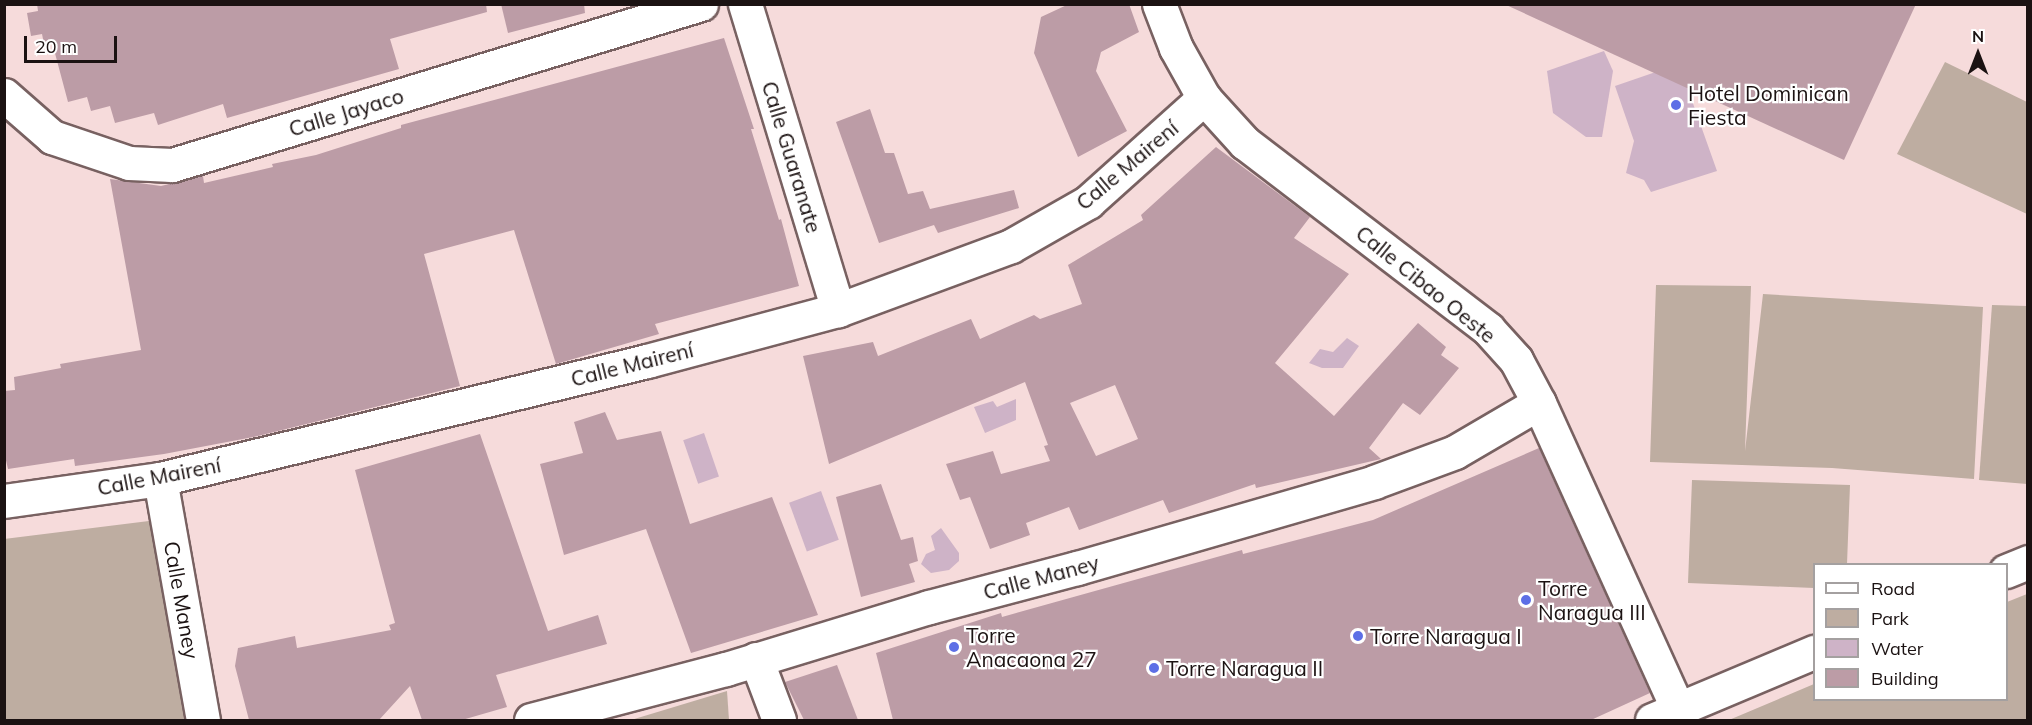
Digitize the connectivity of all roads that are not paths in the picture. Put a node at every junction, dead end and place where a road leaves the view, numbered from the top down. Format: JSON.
{"nodes":[{"id":1,"x":701,"y":4,"type":"edge"},
{"id":2,"x":746,"y":4,"type":"edge"},
{"id":3,"x":1159,"y":4,"type":"edge"},
{"id":4,"x":4,"y":94,"type":"edge"},
{"id":5,"x":1204,"y":98,"type":"junction"},
{"id":6,"x":838,"y":310,"type":"junction"},
{"id":7,"x":1539,"y":403,"type":"junction"},
{"id":8,"x":160,"y":479,"type":"junction"},
{"id":9,"x":4,"y":501,"type":"edge"},
{"id":10,"x":2028,"y":562,"type":"edge"},
{"id":11,"x":2008,"y":571,"type":"edge"},
{"id":12,"x":1813,"y":653,"type":"edge"},
{"id":13,"x":756,"y":659,"type":"junction"},
{"id":14,"x":1665,"y":715,"type":"edge"},
{"id":15,"x":203,"y":720,"type":"edge"},
{"id":16,"x":531,"y":720,"type":"edge"},
{"id":17,"x":779,"y":720,"type":"edge"}],
"edges":[{"from":1,"to":4,"type":"street","name":"Calle Jayaco"},
{"from":2,"to":6,"type":"street","name":"Calle Guaranate"},
{"from":3,"to":5,"type":"street","name":"Calle Cibao Oeste"},
{"from":5,"to":6,"type":"street","name":"Calle Mairení"},
{"from":5,"to":7,"type":"street","name":"Calle Cibao Oeste"},
{"from":6,"to":8,"type":"street","name":"Calle Mairení"},
{"from":7,"to":13,"type":"street","name":"Calle Maney"},
{"from":7,"to":14,"type":"street","name":"Calle Cibao Oeste"},
{"from":8,"to":9,"type":"street","name":"Calle Mairení"},
{"from":8,"to":15,"type":"street","name":"Calle Maney"},
{"from":10,"to":11,"type":"street"},
{"from":12,"to":14,"type":"street"},
{"from":13,"to":16,"type":"street","name":"Calle Maney"},
{"from":13,"to":17,"type":"street"}]}
